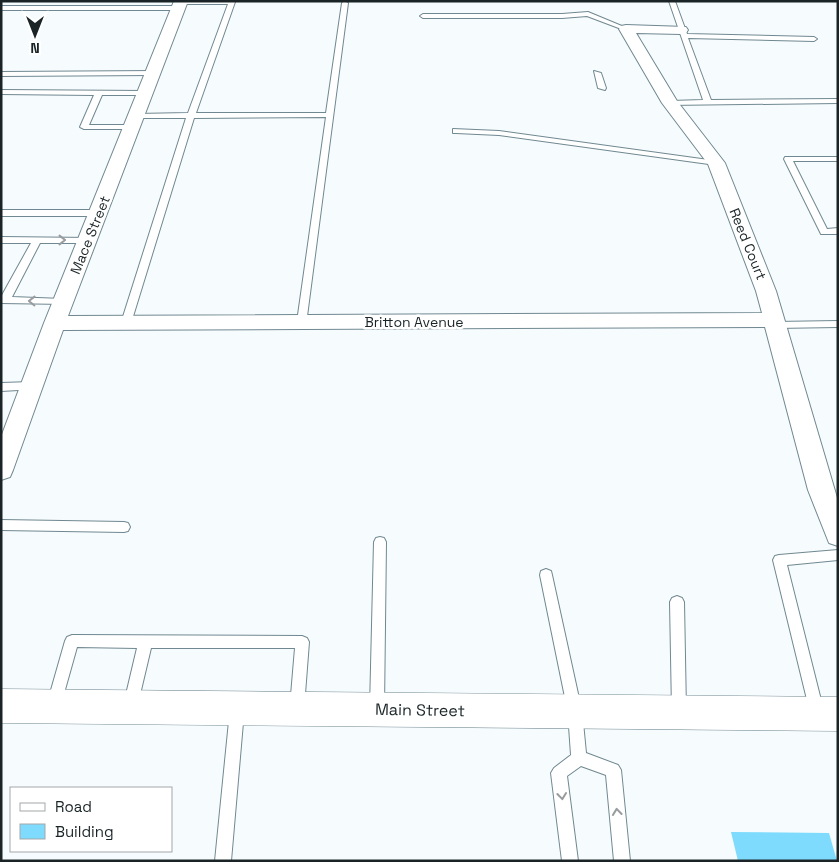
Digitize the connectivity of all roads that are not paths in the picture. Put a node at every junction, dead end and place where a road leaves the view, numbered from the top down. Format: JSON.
{"nodes":[{"id":1,"x":672,"y":1,"type":"edge"},
{"id":2,"x":345,"y":3,"type":"dead end"},
{"id":3,"x":180,"y":4,"type":"edge"},
{"id":4,"x":1,"y":8,"type":"edge"},
{"id":5,"x":423,"y":16,"type":"dead end"},
{"id":6,"x":626,"y":29,"type":"junction"},
{"id":7,"x":683,"y":33,"type":"junction"},
{"id":8,"x":814,"y":39,"type":"dead end"},
{"id":9,"x":153,"y":73,"type":"junction"},
{"id":10,"x":597,"y":73,"type":"dead end"},
{"id":11,"x":1,"y":74,"type":"edge"},
{"id":12,"x":602,"y":88,"type":"dead end"},
{"id":13,"x":1,"y":92,"type":"edge"},
{"id":14,"x":99,"y":93,"type":"junction"},
{"id":15,"x":146,"y":93,"type":"junction"},
{"id":16,"x":838,"y":102,"type":"edge"},
{"id":17,"x":670,"y":103,"type":"junction"},
{"id":18,"x":708,"y":103,"type":"junction"},
{"id":19,"x":330,"y":115,"type":"junction"},
{"id":20,"x":191,"y":116,"type":"junction"},
{"id":21,"x":134,"y":121,"type":"junction"},
{"id":22,"x":456,"y":131,"type":"dead end"},
{"id":23,"x":838,"y":159,"type":"edge"},
{"id":24,"x":716,"y":163,"type":"junction"},
{"id":25,"x":1,"y":213,"type":"edge"},
{"id":26,"x":98,"y":213,"type":"junction"},
{"id":27,"x":838,"y":231,"type":"edge"},
{"id":28,"x":1,"y":240,"type":"edge"},
{"id":29,"x":37,"y":240,"type":"junction"},
{"id":30,"x":88,"y":240,"type":"junction"},
{"id":31,"x":4,"y":300,"type":"edge"},
{"id":32,"x":63,"y":302,"type":"junction"},
{"id":33,"x":302,"y":322,"type":"junction"},
{"id":34,"x":55,"y":323,"type":"junction"},
{"id":35,"x":126,"y":323,"type":"junction"},
{"id":36,"x":774,"y":323,"type":"junction"},
{"id":37,"x":838,"y":324,"type":"edge"},
{"id":38,"x":32,"y":386,"type":"junction"},
{"id":39,"x":1,"y":387,"type":"edge"},
{"id":40,"x":2,"y":467,"type":"edge"},
{"id":41,"x":1,"y":525,"type":"edge"},
{"id":42,"x":124,"y":527,"type":"dead end"},
{"id":43,"x":838,"y":534,"type":"edge"},
{"id":44,"x":380,"y":542,"type":"dead end"},
{"id":45,"x":838,"y":555,"type":"edge"},
{"id":46,"x":546,"y":575,"type":"dead end"},
{"id":47,"x":677,"y":602,"type":"dead end"},
{"id":48,"x":145,"y":642,"type":"junction"},
{"id":49,"x":1,"y":706,"type":"edge"},
{"id":50,"x":53,"y":707,"type":"junction"},
{"id":51,"x":130,"y":708,"type":"junction"},
{"id":52,"x":238,"y":709,"type":"junction"},
{"id":53,"x":296,"y":709,"type":"junction"},
{"id":54,"x":377,"y":710,"type":"junction"},
{"id":55,"x":575,"y":712,"type":"junction"},
{"id":56,"x":679,"y":712,"type":"junction"},
{"id":57,"x":828,"y":714,"type":"edge"},
{"id":58,"x":579,"y":758,"type":"junction"},
{"id":59,"x":224,"y":861,"type":"edge"},
{"id":60,"x":570,"y":861,"type":"edge"},
{"id":61,"x":622,"y":861,"type":"edge"}],
"edges":[{"from":1,"to":7,"type":"lane"},
{"from":2,"to":19,"type":"lane"},
{"from":3,"to":4,"type":"lane"},
{"from":3,"to":9,"type":"street","name":"Mace Street"},
{"from":3,"to":20,"type":"lane"},
{"from":5,"to":6,"type":"lane"},
{"from":6,"to":7,"type":"street"},
{"from":6,"to":17,"type":"street","name":"Reed Court"},
{"from":7,"to":8,"type":"lane"},
{"from":7,"to":18,"type":"lane"},
{"from":9,"to":11,"type":"lane"},
{"from":9,"to":15,"type":"street","name":"Mace Street"},
{"from":10,"to":12,"type":"lane"},
{"from":13,"to":14,"type":"lane"},
{"from":14,"to":15,"type":"lane"},
{"from":14,"to":21,"type":"lane"},
{"from":15,"to":21,"type":"street","name":"Mace Street"},
{"from":16,"to":18,"type":"lane"},
{"from":17,"to":18,"type":"lane"},
{"from":17,"to":24,"type":"street","name":"Reed Court"},
{"from":19,"to":20,"type":"lane"},
{"from":19,"to":33,"type":"lane"},
{"from":20,"to":21,"type":"lane"},
{"from":20,"to":35,"type":"lane"},
{"from":21,"to":26,"type":"street","name":"Mace Street"},
{"from":22,"to":24,"type":"lane"},
{"from":23,"to":27,"type":"lane"},
{"from":24,"to":36,"type":"street","name":"Reed Court"},
{"from":25,"to":26,"type":"lane"},
{"from":26,"to":30,"type":"street","name":"Mace Street"},
{"from":28,"to":29,"type":"lane"},
{"from":29,"to":30,"type":"lane","one_way":true},
{"from":29,"to":31,"type":"lane"},
{"from":30,"to":32,"type":"street","name":"Mace Street"},
{"from":32,"to":31,"type":"lane","one_way":true},
{"from":32,"to":34,"type":"street","name":"Mace Street"},
{"from":33,"to":35,"type":"street","name":"Britton Avenue"},
{"from":33,"to":36,"type":"street","name":"Britton Avenue"},
{"from":34,"to":35,"type":"street","name":"Britton Avenue"},
{"from":34,"to":38,"type":"street","name":"Mace Street"},
{"from":36,"to":37,"type":"lane"},
{"from":36,"to":43,"type":"street","name":"Reed Court"},
{"from":38,"to":39,"type":"lane"},
{"from":38,"to":40,"type":"street","name":"Mace Street"},
{"from":41,"to":42,"type":"lane"},
{"from":44,"to":54,"type":"lane"},
{"from":45,"to":57,"type":"lane"},
{"from":46,"to":55,"type":"lane"},
{"from":47,"to":56,"type":"lane"},
{"from":48,"to":50,"type":"lane"},
{"from":48,"to":51,"type":"lane"},
{"from":48,"to":53,"type":"lane"},
{"from":49,"to":50,"type":"main road","name":"Main Street"},
{"from":50,"to":51,"type":"main road","name":"Main Street"},
{"from":51,"to":52,"type":"main road","name":"Main Street"},
{"from":52,"to":53,"type":"main road","name":"Main Street"},
{"from":52,"to":59,"type":"lane"},
{"from":53,"to":54,"type":"main road","name":"Main Street"},
{"from":54,"to":55,"type":"main road","name":"Main Street"},
{"from":55,"to":56,"type":"main road","name":"Main Street"},
{"from":55,"to":58,"type":"lane"},
{"from":56,"to":57,"type":"main road","name":"Main Street"},
{"from":58,"to":60,"type":"lane","one_way":true},
{"from":61,"to":58,"type":"lane","one_way":true}]}
